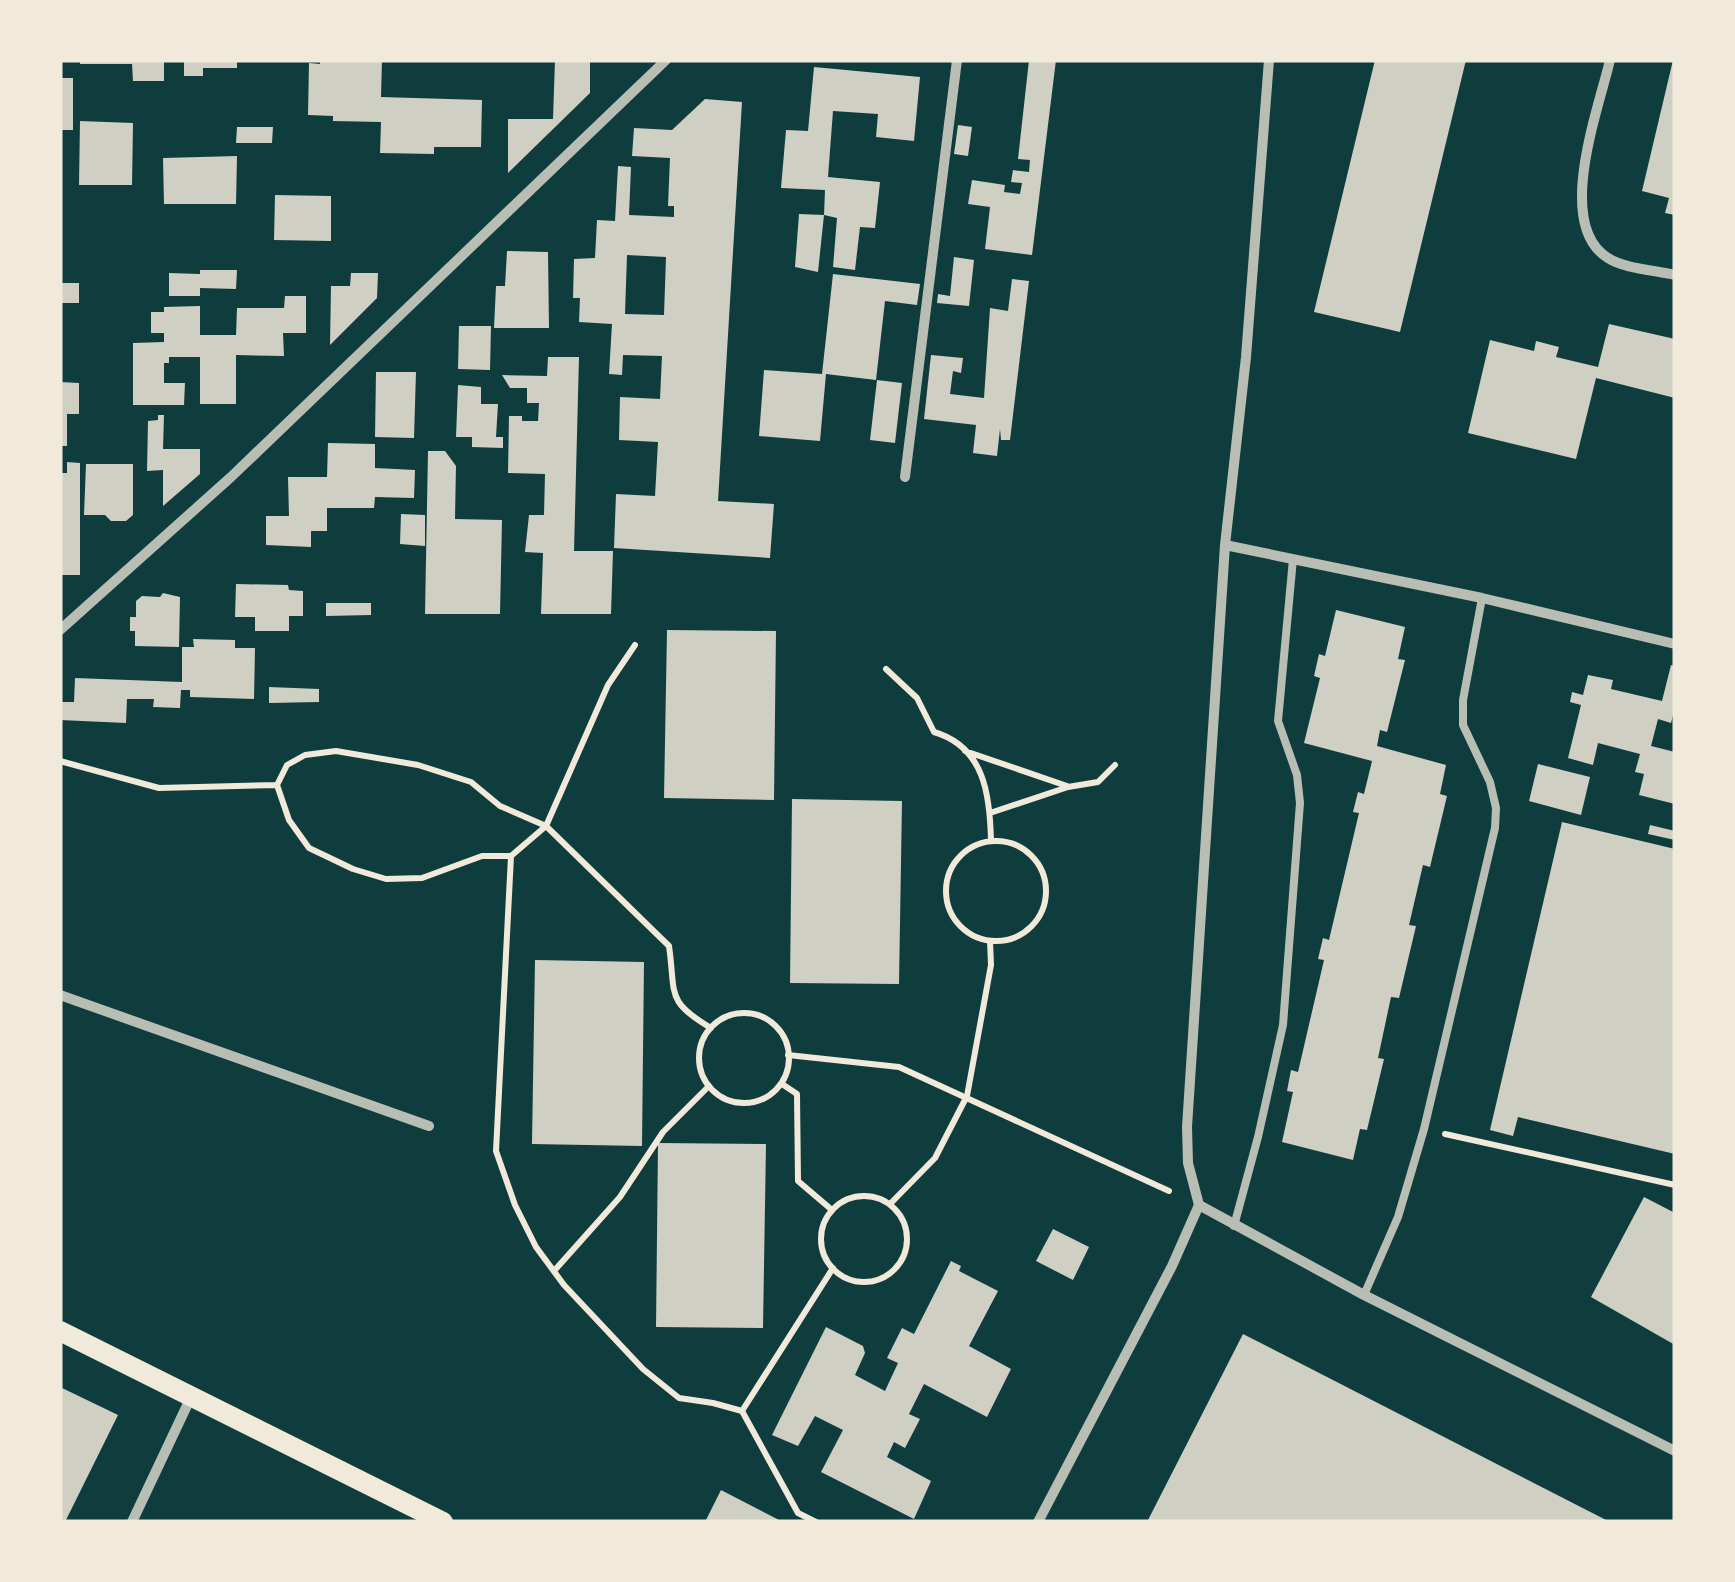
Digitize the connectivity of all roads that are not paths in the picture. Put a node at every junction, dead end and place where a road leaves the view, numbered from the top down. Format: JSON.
{"nodes":[{"id":1,"x":666,"y":60,"type":"edge"},
{"id":2,"x":957,"y":60,"type":"edge"},
{"id":3,"x":1269,"y":60,"type":"edge"},
{"id":4,"x":1610,"y":60,"type":"edge"},
{"id":5,"x":1675,"y":275,"type":"edge"},
{"id":6,"x":906,"y":477,"type":"dead end"},
{"id":7,"x":1225,"y":545,"type":"junction"},
{"id":8,"x":1293,"y":559,"type":"junction"},
{"id":9,"x":1482,"y":598,"type":"junction"},
{"id":10,"x":60,"y":630,"type":"edge"},
{"id":11,"x":1675,"y":644,"type":"edge"},
{"id":12,"x":60,"y":995,"type":"edge"},
{"id":13,"x":429,"y":1126,"type":"dead end"},
{"id":14,"x":1199,"y":1205,"type":"junction"},
{"id":15,"x":1234,"y":1226,"type":"junction"},
{"id":16,"x":1364,"y":1295,"type":"junction"},
{"id":17,"x":60,"y":1331,"type":"edge"},
{"id":18,"x":192,"y":1396,"type":"junction"},
{"id":19,"x":1675,"y":1451,"type":"edge"},
{"id":20,"x":132,"y":1522,"type":"edge"},
{"id":21,"x":443,"y":1522,"type":"edge"},
{"id":22,"x":1038,"y":1522,"type":"edge"}],
"edges":[{"from":1,"to":10,"type":"street"},
{"from":2,"to":6,"type":"street"},
{"from":3,"to":7,"type":"street"},
{"from":4,"to":5,"type":"street"},
{"from":7,"to":8,"type":"street"},
{"from":7,"to":14,"type":"street"},
{"from":8,"to":9,"type":"street"},
{"from":8,"to":15,"type":"lane"},
{"from":9,"to":11,"type":"street"},
{"from":9,"to":16,"type":"lane"},
{"from":12,"to":13,"type":"street"},
{"from":14,"to":15,"type":"street"},
{"from":14,"to":22,"type":"street"},
{"from":15,"to":16,"type":"street"},
{"from":16,"to":19,"type":"street"},
{"from":17,"to":18,"type":"main road"},
{"from":18,"to":20,"type":"street"},
{"from":18,"to":21,"type":"main road"}]}
